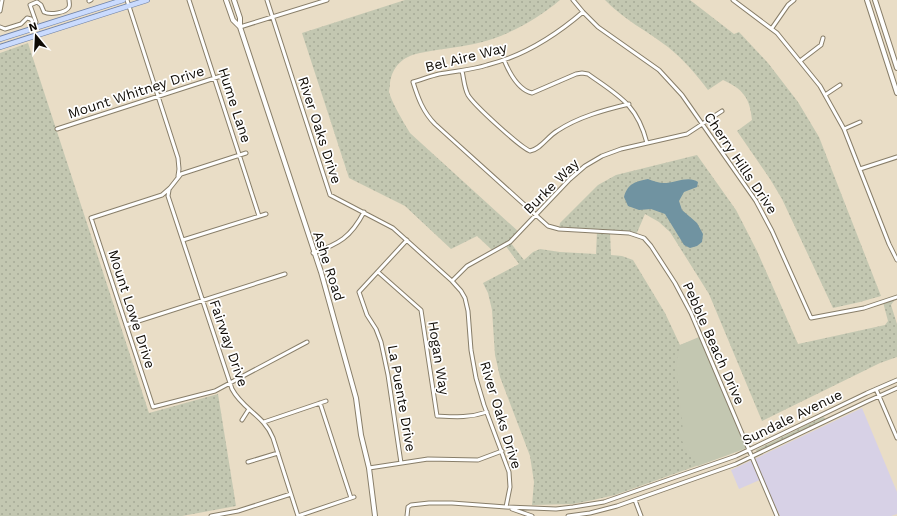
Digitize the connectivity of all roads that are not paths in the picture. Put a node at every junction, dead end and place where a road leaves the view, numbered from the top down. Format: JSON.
{"nodes":[{"id":1,"x":2,"y":0,"type":"edge"},
{"id":2,"x":69,"y":0,"type":"edge"},
{"id":3,"x":147,"y":0,"type":"edge"},
{"id":4,"x":189,"y":0,"type":"edge"},
{"id":5,"x":226,"y":0,"type":"edge"},
{"id":6,"x":234,"y":0,"type":"edge"},
{"id":7,"x":266,"y":0,"type":"edge"},
{"id":8,"x":327,"y":0,"type":"edge"},
{"id":9,"x":573,"y":0,"type":"edge"},
{"id":10,"x":735,"y":0,"type":"edge"},
{"id":11,"x":794,"y":0,"type":"edge"},
{"id":12,"x":866,"y":0,"type":"edge"},
{"id":13,"x":875,"y":0,"type":"edge"},
{"id":14,"x":127,"y":2,"type":"edge"},
{"id":15,"x":316,"y":2,"type":"edge"},
{"id":16,"x":66,"y":9,"type":"junction"},
{"id":17,"x":0,"y":11,"type":"edge"},
{"id":18,"x":583,"y":12,"type":"junction"},
{"id":19,"x":69,"y":17,"type":"junction"},
{"id":20,"x":272,"y":17,"type":"junction"},
{"id":21,"x":35,"y":25,"type":"junction"},
{"id":22,"x":0,"y":27,"type":"edge"},
{"id":23,"x":240,"y":27,"type":"junction"},
{"id":24,"x":772,"y":28,"type":"junction"},
{"id":25,"x":823,"y":38,"type":"dead end"},
{"id":26,"x":0,"y":39,"type":"edge"},
{"id":27,"x":0,"y":47,"type":"edge"},
{"id":28,"x":504,"y":60,"type":"junction"},
{"id":29,"x":800,"y":61,"type":"junction"},
{"id":30,"x":897,"y":68,"type":"edge"},
{"id":31,"x":462,"y":71,"type":"junction"},
{"id":32,"x":221,"y":76,"type":"dead end"},
{"id":33,"x":215,"y":78,"type":"junction"},
{"id":34,"x":413,"y":82,"type":"joint"},
{"id":35,"x":840,"y":85,"type":"dead end"},
{"id":36,"x":897,"y":93,"type":"edge"},
{"id":37,"x":825,"y":95,"type":"junction"},
{"id":38,"x":158,"y":96,"type":"junction"},
{"id":39,"x":629,"y":104,"type":"junction"},
{"id":40,"x":722,"y":111,"type":"dead end"},
{"id":41,"x":860,"y":122,"type":"dead end"},
{"id":42,"x":703,"y":124,"type":"junction"},
{"id":43,"x":57,"y":128,"type":"dead end"},
{"id":44,"x":844,"y":129,"type":"junction"},
{"id":45,"x":647,"y":144,"type":"junction"},
{"id":46,"x":246,"y":153,"type":"dead end"},
{"id":47,"x":240,"y":155,"type":"junction"},
{"id":48,"x":897,"y":157,"type":"edge"},
{"id":49,"x":860,"y":169,"type":"junction"},
{"id":50,"x":177,"y":178,"type":"junction"},
{"id":51,"x":170,"y":188,"type":"junction"},
{"id":52,"x":364,"y":212,"type":"junction"},
{"id":53,"x":266,"y":214,"type":"dead end"},
{"id":54,"x":259,"y":216,"type":"junction"},
{"id":55,"x":536,"y":216,"type":"junction"},
{"id":56,"x":183,"y":240,"type":"junction"},
{"id":57,"x":406,"y":240,"type":"junction"},
{"id":58,"x":314,"y":253,"type":"junction"},
{"id":59,"x":897,"y":260,"type":"edge"},
{"id":60,"x":378,"y":272,"type":"junction"},
{"id":61,"x":285,"y":274,"type":"dead end"},
{"id":62,"x":452,"y":281,"type":"junction"},
{"id":63,"x":897,"y":297,"type":"edge"},
{"id":64,"x":202,"y":301,"type":"junction"},
{"id":65,"x":126,"y":325,"type":"junction"},
{"id":66,"x":307,"y":342,"type":"dead end"},
{"id":67,"x":897,"y":380,"type":"edge"},
{"id":68,"x":230,"y":384,"type":"junction"},
{"id":69,"x":897,"y":388,"type":"edge"},
{"id":70,"x":876,"y":389,"type":"junction"},
{"id":71,"x":879,"y":396,"type":"junction"},
{"id":72,"x":326,"y":401,"type":"dead end"},
{"id":73,"x":320,"y":403,"type":"junction"},
{"id":74,"x":249,"y":409,"type":"junction"},
{"id":75,"x":487,"y":412,"type":"junction"},
{"id":76,"x":242,"y":420,"type":"dead end"},
{"id":77,"x":264,"y":422,"type":"junction"},
{"id":78,"x":897,"y":438,"type":"edge"},
{"id":79,"x":502,"y":451,"type":"junction"},
{"id":80,"x":749,"y":451,"type":"junction"},
{"id":81,"x":278,"y":452,"type":"junction"},
{"id":82,"x":752,"y":458,"type":"junction"},
{"id":83,"x":248,"y":462,"type":"dead end"},
{"id":84,"x":401,"y":463,"type":"junction"},
{"id":85,"x":369,"y":468,"type":"junction"},
{"id":86,"x":696,"y":471,"type":"junction"},
{"id":87,"x":698,"y":478,"type":"junction"},
{"id":88,"x":646,"y":488,"type":"junction"},
{"id":89,"x":291,"y":494,"type":"junction"},
{"id":90,"x":649,"y":495,"type":"junction"},
{"id":91,"x":635,"y":500,"type":"junction"},
{"id":92,"x":595,"y":504,"type":"junction"},
{"id":93,"x":506,"y":507,"type":"junction"},
{"id":94,"x":597,"y":512,"type":"junction"},
{"id":95,"x":211,"y":516,"type":"edge"},
{"id":96,"x":298,"y":516,"type":"edge"},
{"id":97,"x":376,"y":516,"type":"edge"},
{"id":98,"x":407,"y":516,"type":"edge"},
{"id":99,"x":532,"y":516,"type":"edge"},
{"id":100,"x":568,"y":516,"type":"edge"},
{"id":101,"x":641,"y":516,"type":"edge"},
{"id":102,"x":777,"y":516,"type":"edge"}],
"edges":[{"from":1,"to":17,"type":"street"},
{"from":2,"to":16,"type":"street"},
{"from":3,"to":14,"type":"main road"},
{"from":4,"to":33,"type":"street","name":"Hume Lane"},
{"from":5,"to":23,"type":"street","name":"Ashe Road"},
{"from":6,"to":23,"type":"street","name":"Ashe Road"},
{"from":7,"to":20,"type":"street","name":"River Oaks Drive"},
{"from":8,"to":15,"type":"street"},
{"from":9,"to":18,"type":"street","name":"Cherry Hills Drive"},
{"from":10,"to":24,"type":"street"},
{"from":11,"to":24,"type":"street"},
{"from":12,"to":36,"type":"street"},
{"from":13,"to":30,"type":"street"},
{"from":14,"to":19,"type":"main road"},
{"from":14,"to":27,"type":"main road"},
{"from":14,"to":38,"type":"street"},
{"from":15,"to":20,"type":"street"},
{"from":16,"to":19,"type":"street"},
{"from":16,"to":21,"type":"street"},
{"from":18,"to":28,"type":"street","name":"Bel Aire Way"},
{"from":18,"to":42,"type":"street","name":"Cherry Hills Drive"},
{"from":19,"to":21,"type":"main road"},
{"from":20,"to":23,"type":"street"},
{"from":20,"to":52,"type":"street","name":"River Oaks Drive"},
{"from":21,"to":22,"type":"street"},
{"from":21,"to":26,"type":"main road"},
{"from":23,"to":58,"type":"street","name":"Ashe Road"},
{"from":24,"to":29,"type":"street"},
{"from":25,"to":29,"type":"street"},
{"from":28,"to":31,"type":"street","name":"Bel Aire Way"},
{"from":28,"to":39,"type":"street"},
{"from":29,"to":37,"type":"street"},
{"from":31,"to":34,"type":"street","name":"Bel Aire Way"},
{"from":31,"to":39,"type":"street"},
{"from":32,"to":33,"type":"street","name":"Mount Whitney Drive"},
{"from":33,"to":38,"type":"street","name":"Mount Whitney Drive"},
{"from":33,"to":47,"type":"street","name":"Hume Lane"},
{"from":34,"to":55,"type":"street","name":"Pebble Beach Drive"},
{"from":35,"to":37,"type":"street"},
{"from":37,"to":44,"type":"street"},
{"from":38,"to":43,"type":"street","name":"Mount Whitney Drive"},
{"from":38,"to":50,"type":"street"},
{"from":39,"to":45,"type":"street"},
{"from":40,"to":42,"type":"street","name":"Burke Way"},
{"from":41,"to":44,"type":"street"},
{"from":42,"to":45,"type":"street","name":"Burke Way"},
{"from":42,"to":63,"type":"street","name":"Cherry Hills Drive"},
{"from":44,"to":49,"type":"street"},
{"from":45,"to":55,"type":"street","name":"Burke Way"},
{"from":46,"to":47,"type":"street"},
{"from":47,"to":50,"type":"street"},
{"from":47,"to":54,"type":"street","name":"Hume Lane"},
{"from":48,"to":49,"type":"street"},
{"from":49,"to":59,"type":"street"},
{"from":50,"to":51,"type":"street"},
{"from":51,"to":56,"type":"street","name":"Fairway Drive"},
{"from":51,"to":65,"type":"street","name":"Mount Lowe Drive"},
{"from":52,"to":57,"type":"street","name":"River Oaks Drive"},
{"from":52,"to":58,"type":"street"},
{"from":53,"to":54,"type":"street"},
{"from":54,"to":56,"type":"street"},
{"from":55,"to":62,"type":"street","name":"Burke Way"},
{"from":55,"to":80,"type":"street","name":"Pebble Beach Drive"},
{"from":56,"to":64,"type":"street","name":"Fairway Drive"},
{"from":57,"to":60,"type":"street","name":"La Puente Drive"},
{"from":57,"to":62,"type":"street","name":"River Oaks Drive"},
{"from":58,"to":85,"type":"street","name":"Ashe Road"},
{"from":60,"to":75,"type":"street","name":"Hogan Way"},
{"from":60,"to":84,"type":"street","name":"La Puente Drive"},
{"from":61,"to":64,"type":"street"},
{"from":62,"to":75,"type":"street","name":"River Oaks Drive"},
{"from":64,"to":65,"type":"street"},
{"from":64,"to":68,"type":"street","name":"Fairway Drive"},
{"from":65,"to":68,"type":"street","name":"Mount Lowe Drive"},
{"from":66,"to":68,"type":"street"},
{"from":67,"to":70,"type":"street","name":"Sundale Avenue"},
{"from":68,"to":74,"type":"street","name":"Fairway Drive"},
{"from":69,"to":71,"type":"street","name":"Sundale Avenue"},
{"from":70,"to":71,"type":"street"},
{"from":70,"to":80,"type":"street","name":"Sundale Avenue"},
{"from":71,"to":78,"type":"street"},
{"from":71,"to":82,"type":"street","name":"Sundale Avenue"},
{"from":72,"to":73,"type":"street"},
{"from":73,"to":77,"type":"street"},
{"from":73,"to":96,"type":"street"},
{"from":74,"to":76,"type":"street"},
{"from":74,"to":77,"type":"street","name":"Fairway Drive"},
{"from":75,"to":79,"type":"street","name":"River Oaks Drive"},
{"from":77,"to":81,"type":"street","name":"Fairway Drive"},
{"from":79,"to":84,"type":"street"},
{"from":79,"to":93,"type":"street","name":"River Oaks Drive"},
{"from":80,"to":82,"type":"street","name":"Pebble Beach Drive"},
{"from":80,"to":86,"type":"street","name":"Sundale Avenue"},
{"from":81,"to":83,"type":"street"},
{"from":81,"to":89,"type":"street","name":"Fairway Drive"},
{"from":82,"to":87,"type":"street","name":"Sundale Avenue"},
{"from":82,"to":102,"type":"street","name":"Pebble Beach Drive"},
{"from":84,"to":85,"type":"street"},
{"from":85,"to":97,"type":"street","name":"Ashe Road"},
{"from":86,"to":87,"type":"street"},
{"from":86,"to":88,"type":"street","name":"Sundale Avenue"},
{"from":87,"to":90,"type":"street","name":"Sundale Avenue"},
{"from":88,"to":90,"type":"street"},
{"from":88,"to":92,"type":"street","name":"Sundale Avenue"},
{"from":89,"to":95,"type":"street"},
{"from":89,"to":96,"type":"street","name":"Fairway Drive"},
{"from":90,"to":91,"type":"street","name":"Sundale Avenue"},
{"from":91,"to":94,"type":"street","name":"Sundale Avenue"},
{"from":91,"to":101,"type":"street"},
{"from":92,"to":93,"type":"street","name":"Sundale Avenue"},
{"from":92,"to":94,"type":"street"},
{"from":93,"to":98,"type":"street","name":"Sundale Avenue"},
{"from":93,"to":99,"type":"street","name":"Sundale Avenue"},
{"from":94,"to":100,"type":"street","name":"Sundale Avenue"}]}
